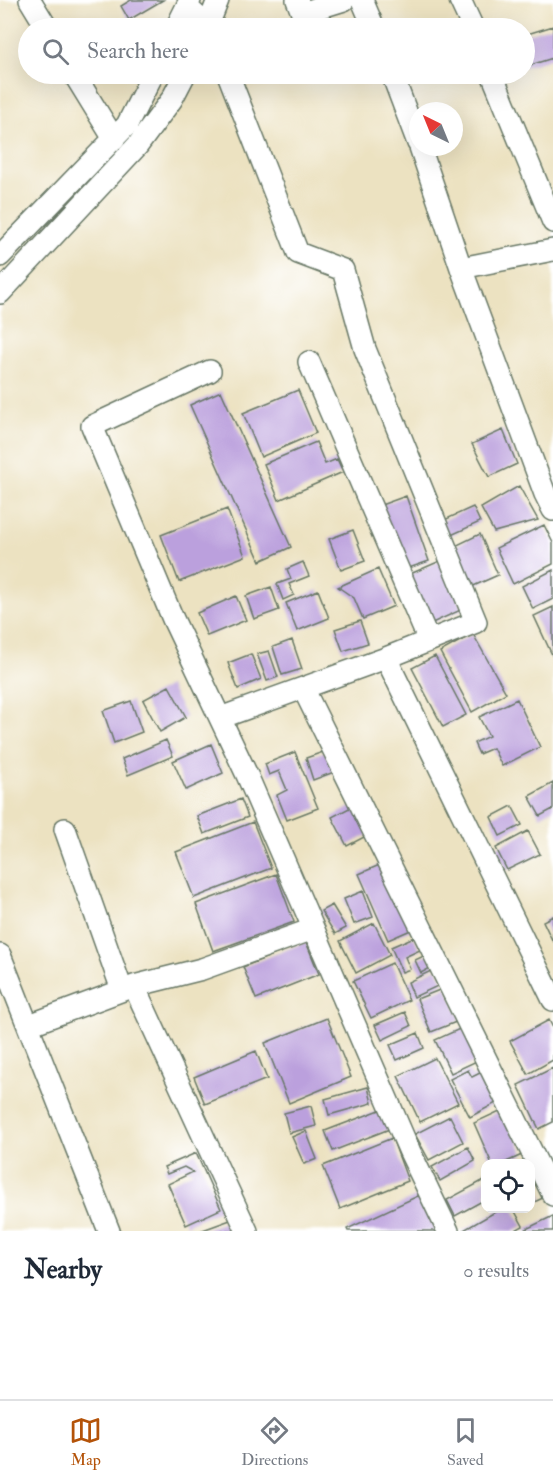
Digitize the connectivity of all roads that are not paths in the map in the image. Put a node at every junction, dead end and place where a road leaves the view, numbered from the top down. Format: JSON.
{"nodes":[{"id":1,"x":30,"y":0,"type":"edge"},
{"id":2,"x":218,"y":0,"type":"edge"},
{"id":3,"x":297,"y":0,"type":"edge"},
{"id":4,"x":344,"y":0,"type":"edge"},
{"id":5,"x":362,"y":0,"type":"edge"},
{"id":6,"x":460,"y":0,"type":"edge"},
{"id":7,"x":188,"y":3,"type":"edge"},
{"id":8,"x":41,"y":18,"type":"edge"},
{"id":9,"x":181,"y":18,"type":"edge"},
{"id":10,"x":200,"y":18,"type":"edge"},
{"id":11,"x":211,"y":18,"type":"edge"},
{"id":12,"x":370,"y":18,"type":"edge"},
{"id":13,"x":468,"y":18,"type":"edge"},
{"id":14,"x":80,"y":84,"type":"edge"},
{"id":15,"x":148,"y":84,"type":"edge"},
{"id":16,"x":180,"y":84,"type":"edge"},
{"id":17,"x":232,"y":84,"type":"edge"},
{"id":18,"x":396,"y":84,"type":"edge"},
{"id":19,"x":496,"y":84,"type":"edge"},
{"id":20,"x":409,"y":119,"type":"edge"},
{"id":21,"x":114,"y":139,"type":"junction"},
{"id":22,"x":423,"y":156,"type":"edge"},
{"id":23,"x":51,"y":203,"type":"junction"},
{"id":24,"x":70,"y":219,"type":"junction"},
{"id":25,"x":553,"y":222,"type":"edge"},
{"id":26,"x":3,"y":245,"type":"edge"},
{"id":27,"x":553,"y":250,"type":"edge"},
{"id":28,"x":461,"y":268,"type":"junction"},
{"id":29,"x":0,"y":293,"type":"edge"},
{"id":30,"x":309,"y":362,"type":"dead end"},
{"id":31,"x":210,"y":371,"type":"dead end"},
{"id":32,"x":553,"y":510,"type":"edge"},
{"id":33,"x":429,"y":641,"type":"junction"},
{"id":34,"x":386,"y":658,"type":"junction"},
{"id":35,"x":303,"y":688,"type":"junction"},
{"id":36,"x":220,"y":718,"type":"junction"},
{"id":37,"x":65,"y":829,"type":"dead end"},
{"id":38,"x":313,"y":929,"type":"junction"},
{"id":39,"x":0,"y":955,"type":"edge"},
{"id":40,"x":128,"y":988,"type":"junction"},
{"id":41,"x":553,"y":1000,"type":"edge"},
{"id":42,"x":29,"y":1025,"type":"junction"},
{"id":43,"x":553,"y":1195,"type":"edge"},
{"id":44,"x":109,"y":1231,"type":"edge"},
{"id":45,"x":247,"y":1231,"type":"edge"},
{"id":46,"x":448,"y":1231,"type":"edge"}],
"edges":[{"from":1,"to":8,"type":"street"},
{"from":2,"to":11,"type":"street"},
{"from":3,"to":4,"type":"street"},
{"from":5,"to":12,"type":"street"},
{"from":6,"to":13,"type":"street"},
{"from":7,"to":9,"type":"street"},
{"from":7,"to":10,"type":"street"},
{"from":14,"to":21,"type":"street"},
{"from":15,"to":21,"type":"street"},
{"from":16,"to":24,"type":"street"},
{"from":17,"to":33,"type":"street"},
{"from":18,"to":20,"type":"street"},
{"from":19,"to":25,"type":"street"},
{"from":21,"to":23,"type":"street"},
{"from":22,"to":28,"type":"street"},
{"from":23,"to":24,"type":"street"},
{"from":23,"to":26,"type":"street"},
{"from":24,"to":29,"type":"street"},
{"from":27,"to":28,"type":"street"},
{"from":28,"to":32,"type":"street"},
{"from":30,"to":33,"type":"street"},
{"from":31,"to":36,"type":"street"},
{"from":33,"to":34,"type":"street"},
{"from":34,"to":35,"type":"street"},
{"from":34,"to":41,"type":"street"},
{"from":35,"to":36,"type":"street"},
{"from":35,"to":43,"type":"street"},
{"from":36,"to":38,"type":"street"},
{"from":37,"to":40,"type":"street"},
{"from":38,"to":40,"type":"street"},
{"from":38,"to":46,"type":"street"},
{"from":39,"to":42,"type":"street"},
{"from":40,"to":42,"type":"street"},
{"from":40,"to":45,"type":"street"},
{"from":42,"to":44,"type":"street"}]}
